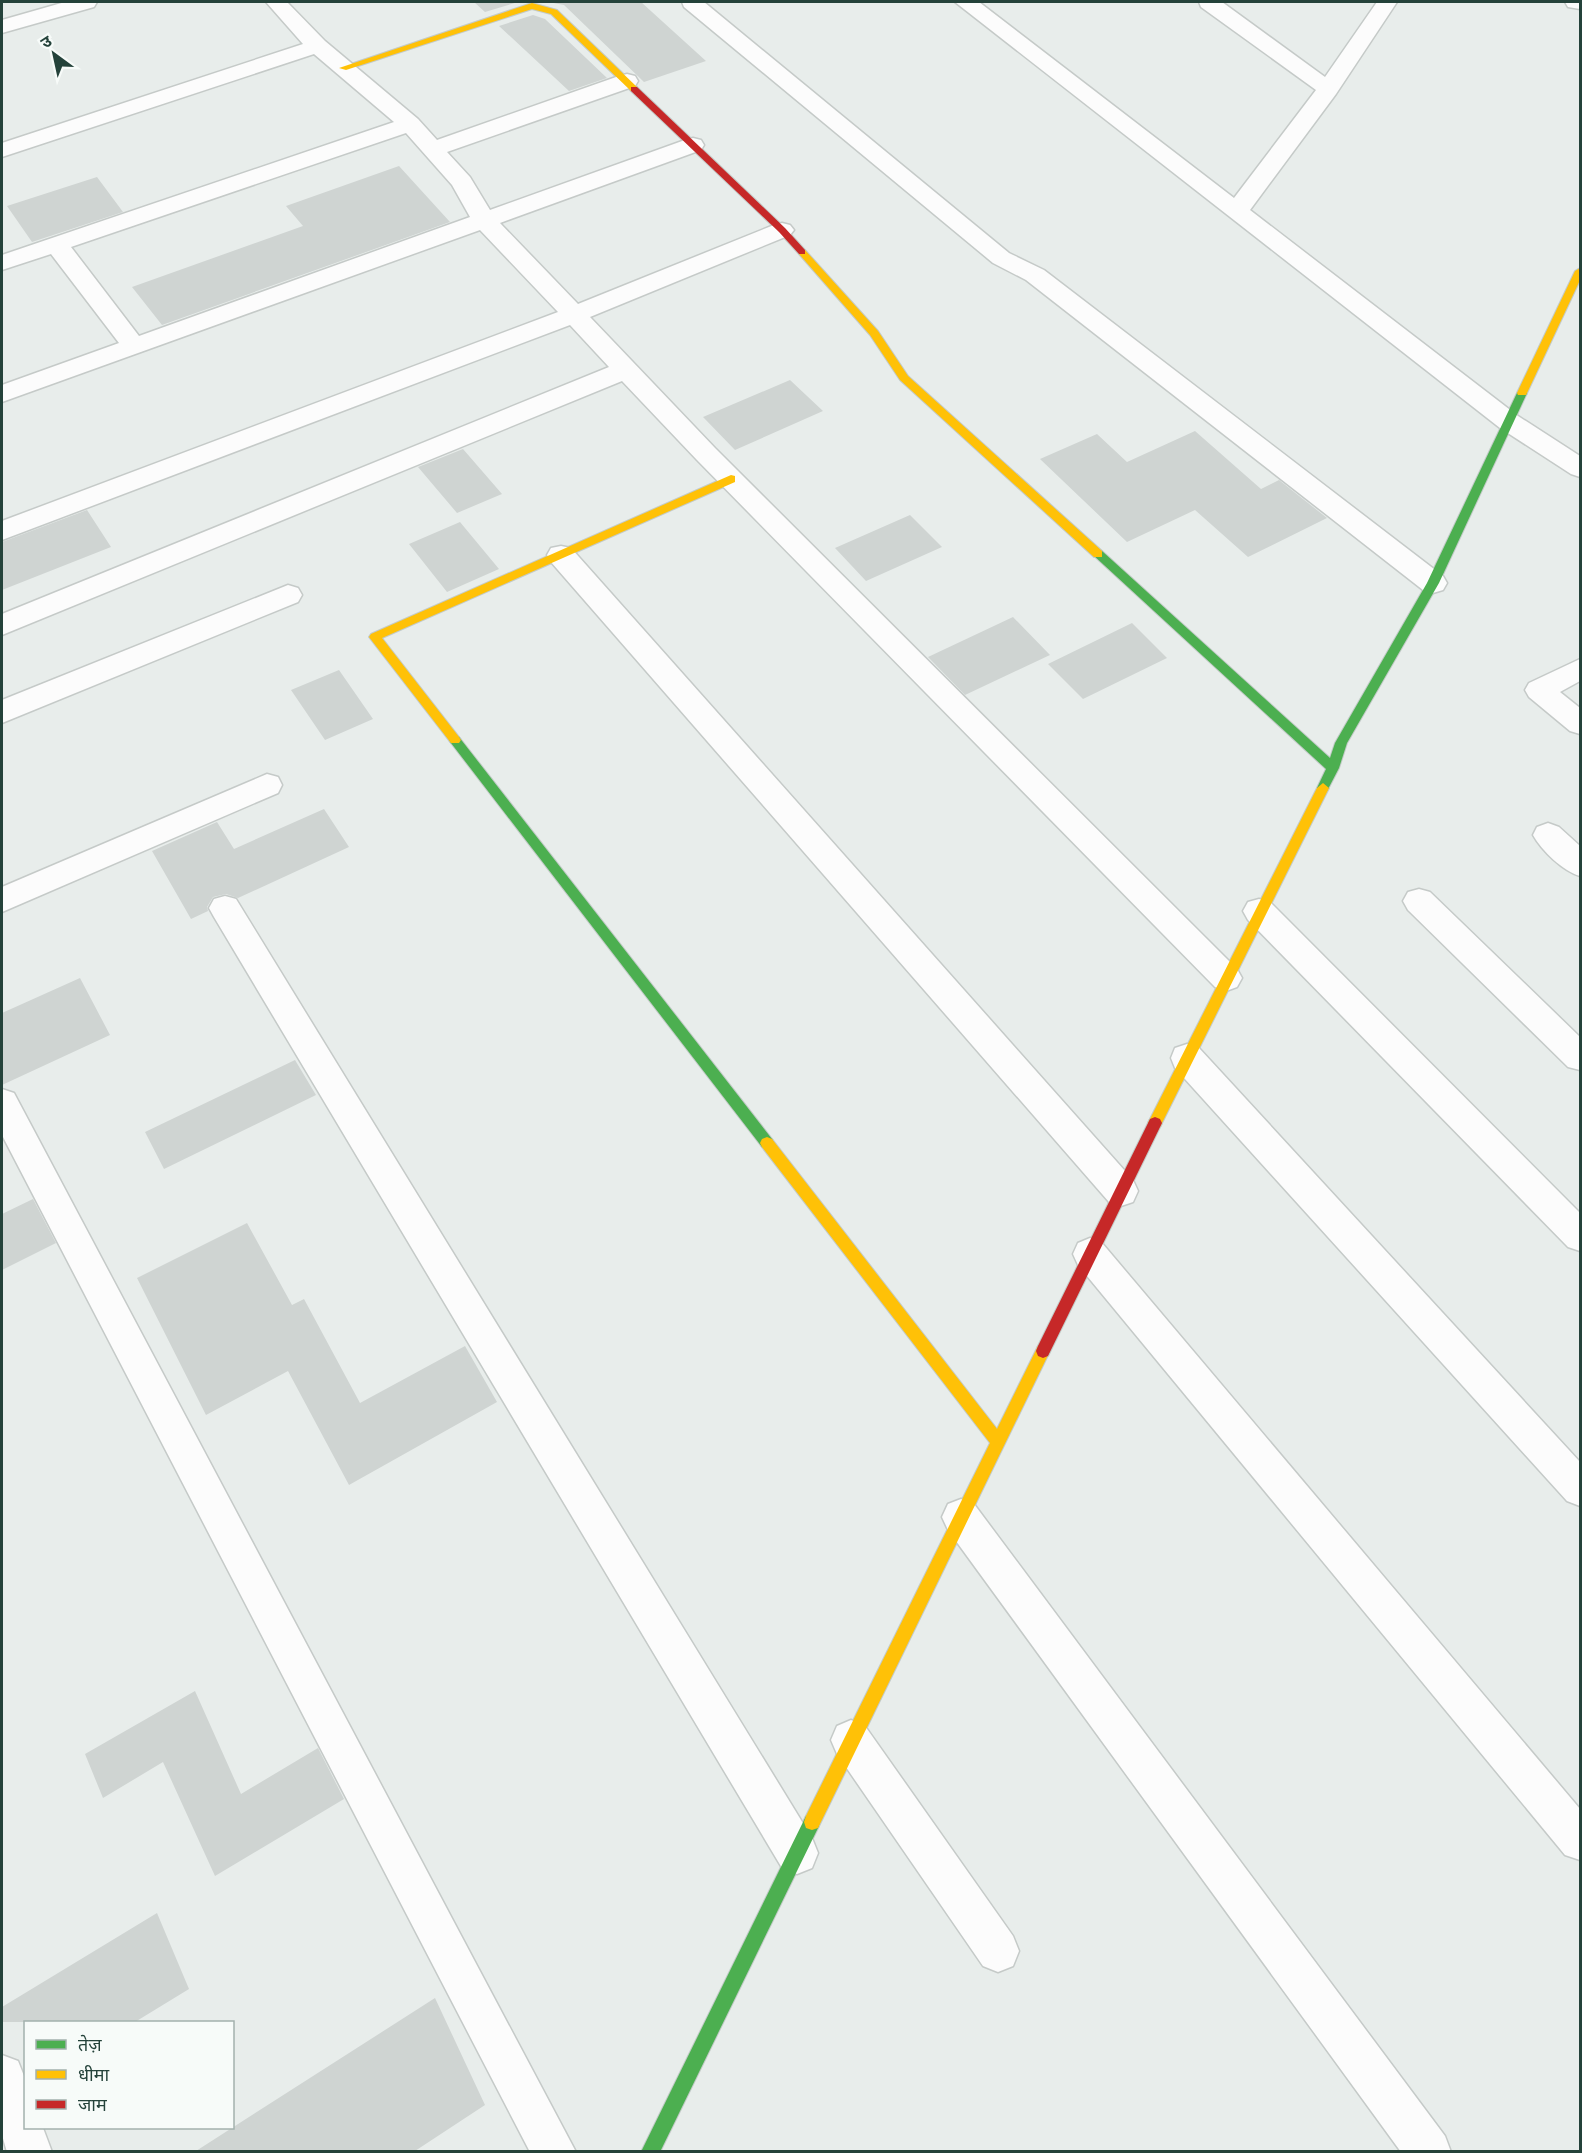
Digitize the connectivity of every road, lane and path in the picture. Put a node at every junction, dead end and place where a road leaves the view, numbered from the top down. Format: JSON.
{"nodes":[{"id":1,"x":86,"y":2,"type":"edge"},
{"id":2,"x":276,"y":2,"type":"edge"},
{"id":3,"x":692,"y":2,"type":"edge"},
{"id":4,"x":966,"y":2,"type":"edge"},
{"id":5,"x":1209,"y":2,"type":"edge"},
{"id":6,"x":1387,"y":2,"type":"edge"},
{"id":7,"x":1576,"y":2,"type":"edge"},
{"id":8,"x":1581,"y":3,"type":"edge"},
{"id":9,"x":2,"y":25,"type":"edge"},
{"id":10,"x":317,"y":46,"type":"junction"},
{"id":11,"x":343,"y":68,"type":"junction"},
{"id":12,"x":627,"y":81,"type":"junction"},
{"id":13,"x":1328,"y":89,"type":"junction"},
{"id":14,"x":410,"y":124,"type":"junction"},
{"id":15,"x":693,"y":145,"type":"junction"},
{"id":16,"x":2,"y":150,"type":"edge"},
{"id":17,"x":431,"y":150,"type":"junction"},
{"id":18,"x":1236,"y":212,"type":"junction"},
{"id":19,"x":484,"y":220,"type":"junction"},
{"id":20,"x":782,"y":230,"type":"junction"},
{"id":21,"x":56,"y":244,"type":"junction"},
{"id":22,"x":2,"y":262,"type":"edge"},
{"id":23,"x":1578,"y":284,"type":"edge"},
{"id":24,"x":574,"y":315,"type":"junction"},
{"id":25,"x":134,"y":346,"type":"junction"},
{"id":26,"x":626,"y":370,"type":"junction"},
{"id":27,"x":2,"y":394,"type":"edge"},
{"id":28,"x":1509,"y":422,"type":"junction"},
{"id":29,"x":1581,"y":468,"type":"edge"},
{"id":30,"x":731,"y":479,"type":"junction"},
{"id":31,"x":2,"y":531,"type":"edge"},
{"id":32,"x":561,"y":555,"type":"junction"},
{"id":33,"x":1433,"y":583,"type":"junction"},
{"id":34,"x":288,"y":595,"type":"dead end"},
{"id":35,"x":2,"y":625,"type":"edge"},
{"id":36,"x":1581,"y":669,"type":"edge"},
{"id":37,"x":2,"y":712,"type":"edge"},
{"id":38,"x":1581,"y":723,"type":"edge"},
{"id":39,"x":1333,"y":768,"type":"junction"},
{"id":40,"x":267,"y":784,"type":"dead end"},
{"id":41,"x":1548,"y":835,"type":"dead end"},
{"id":42,"x":1581,"y":864,"type":"edge"},
{"id":43,"x":2,"y":900,"type":"edge"},
{"id":44,"x":1419,"y":901,"type":"dead end"},
{"id":45,"x":225,"y":908,"type":"dead end"},
{"id":46,"x":1259,"y":911,"type":"junction"},
{"id":47,"x":1226,"y":978,"type":"junction"},
{"id":48,"x":1581,"y":1057,"type":"edge"},
{"id":49,"x":1186,"y":1058,"type":"junction"},
{"id":50,"x":2,"y":1103,"type":"edge"},
{"id":51,"x":1121,"y":1191,"type":"junction"},
{"id":52,"x":1581,"y":1236,"type":"edge"},
{"id":53,"x":1090,"y":1254,"type":"junction"},
{"id":54,"x":998,"y":1442,"type":"junction"},
{"id":55,"x":1581,"y":1488,"type":"edge"},
{"id":56,"x":961,"y":1516,"type":"junction"},
{"id":57,"x":851,"y":1740,"type":"junction"},
{"id":58,"x":1581,"y":1840,"type":"edge"},
{"id":59,"x":797,"y":1853,"type":"junction"},
{"id":60,"x":998,"y":1951,"type":"dead end"},
{"id":61,"x":2,"y":2076,"type":"edge"},
{"id":62,"x":653,"y":2150,"type":"edge"},
{"id":63,"x":30,"y":2151,"type":"edge"},
{"id":64,"x":554,"y":2151,"type":"edge"},
{"id":65,"x":1429,"y":2151,"type":"edge"}],
"edges":[{"from":1,"to":9,"type":"street"},
{"from":2,"to":10,"type":"street"},
{"from":3,"to":33,"type":"street"},
{"from":4,"to":18,"type":"street"},
{"from":5,"to":13,"type":"street"},
{"from":6,"to":13,"type":"street"},
{"from":7,"to":8,"type":"street"},
{"from":10,"to":11,"type":"street"},
{"from":10,"to":16,"type":"street"},
{"from":11,"to":12,"type":"street"},
{"from":11,"to":14,"type":"street"},
{"from":12,"to":15,"type":"street"},
{"from":12,"to":17,"type":"street"},
{"from":13,"to":18,"type":"street"},
{"from":14,"to":17,"type":"street"},
{"from":14,"to":21,"type":"street"},
{"from":15,"to":19,"type":"street"},
{"from":15,"to":20,"type":"street"},
{"from":17,"to":19,"type":"street"},
{"from":18,"to":28,"type":"street"},
{"from":19,"to":24,"type":"street"},
{"from":19,"to":25,"type":"street"},
{"from":20,"to":24,"type":"street"},
{"from":20,"to":39,"type":"street"},
{"from":21,"to":22,"type":"street"},
{"from":21,"to":25,"type":"street"},
{"from":23,"to":28,"type":"street"},
{"from":24,"to":26,"type":"street"},
{"from":24,"to":31,"type":"street"},
{"from":25,"to":27,"type":"street"},
{"from":26,"to":30,"type":"street"},
{"from":26,"to":35,"type":"street"},
{"from":28,"to":29,"type":"street"},
{"from":28,"to":33,"type":"street"},
{"from":30,"to":32,"type":"street"},
{"from":30,"to":47,"type":"street"},
{"from":32,"to":51,"type":"street"},
{"from":32,"to":54,"type":"street"},
{"from":33,"to":39,"type":"street"},
{"from":34,"to":37,"type":"street"},
{"from":36,"to":38,"type":"street"},
{"from":39,"to":46,"type":"street"},
{"from":40,"to":43,"type":"street"},
{"from":41,"to":42,"type":"street"},
{"from":44,"to":48,"type":"street"},
{"from":45,"to":59,"type":"street"},
{"from":46,"to":47,"type":"street"},
{"from":46,"to":52,"type":"street"},
{"from":47,"to":49,"type":"street"},
{"from":49,"to":51,"type":"street"},
{"from":49,"to":55,"type":"street"},
{"from":50,"to":64,"type":"street"},
{"from":51,"to":53,"type":"street"},
{"from":53,"to":54,"type":"street"},
{"from":53,"to":58,"type":"street"},
{"from":54,"to":56,"type":"street"},
{"from":56,"to":57,"type":"street"},
{"from":56,"to":65,"type":"street"},
{"from":57,"to":59,"type":"street"},
{"from":57,"to":60,"type":"street"},
{"from":59,"to":62,"type":"street"},
{"from":61,"to":63,"type":"street"}]}
